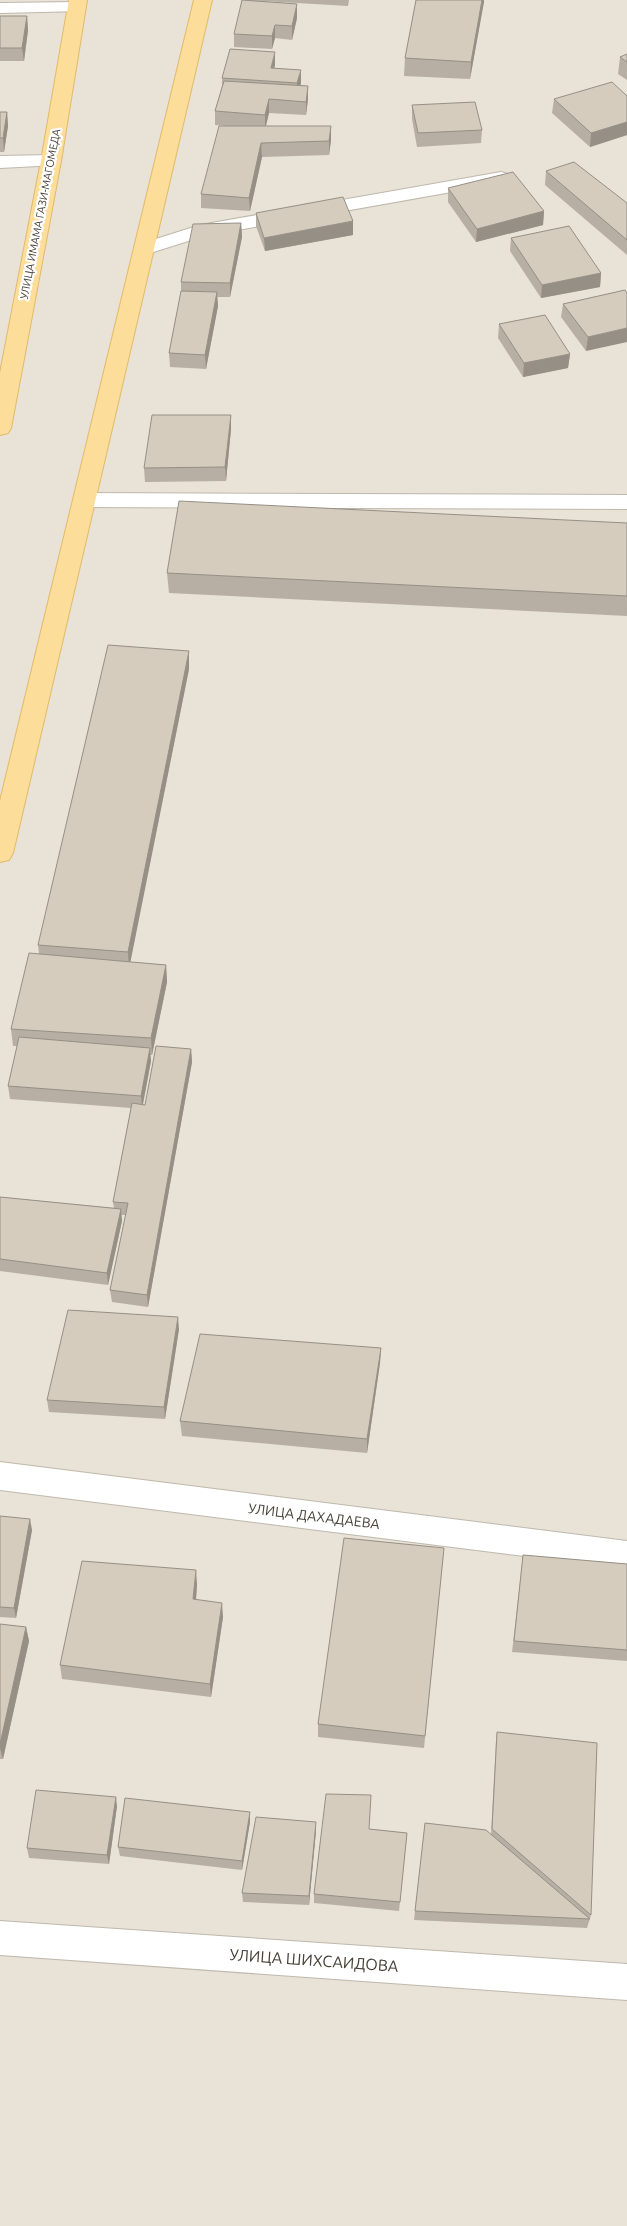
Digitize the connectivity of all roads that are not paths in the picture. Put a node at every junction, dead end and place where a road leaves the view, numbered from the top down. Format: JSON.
{"nodes":[{"id":1,"x":203,"y":0,"type":"edge"},
{"id":2,"x":78,"y":3,"type":"edge"},
{"id":3,"x":0,"y":8,"type":"edge"},
{"id":4,"x":51,"y":161,"type":"junction"},
{"id":5,"x":0,"y":162,"type":"edge"},
{"id":6,"x":501,"y":178,"type":"edge"},
{"id":7,"x":144,"y":249,"type":"junction"},
{"id":8,"x":0,"y":428,"type":"edge"},
{"id":9,"x":84,"y":500,"type":"junction"},
{"id":10,"x":627,"y":502,"type":"edge"},
{"id":11,"x":0,"y":853,"type":"edge"},
{"id":12,"x":0,"y":1476,"type":"edge"},
{"id":13,"x":627,"y":1555,"type":"edge"},
{"id":14,"x":0,"y":1938,"type":"edge"},
{"id":15,"x":627,"y":1982,"type":"edge"}],
"edges":[{"from":1,"to":7,"type":"main road"},
{"from":2,"to":3,"type":"street"},
{"from":2,"to":4,"type":"main road","name":"УЛИЦА ИМАМА ГАЗИ-МАГОМЕДА"},
{"from":4,"to":5,"type":"street"},
{"from":4,"to":8,"type":"main road","name":"УЛИЦА ИМАМА ГАЗИ-МАГОМЕДА"},
{"from":6,"to":7,"type":"street"},
{"from":7,"to":9,"type":"main road"},
{"from":9,"to":10,"type":"street"},
{"from":9,"to":11,"type":"main road"},
{"from":12,"to":13,"type":"street","name":"УЛИЦА ДАХАДАЕВА"},
{"from":14,"to":15,"type":"street","name":"УЛИЦА ШИХСАИДОВА"}]}
